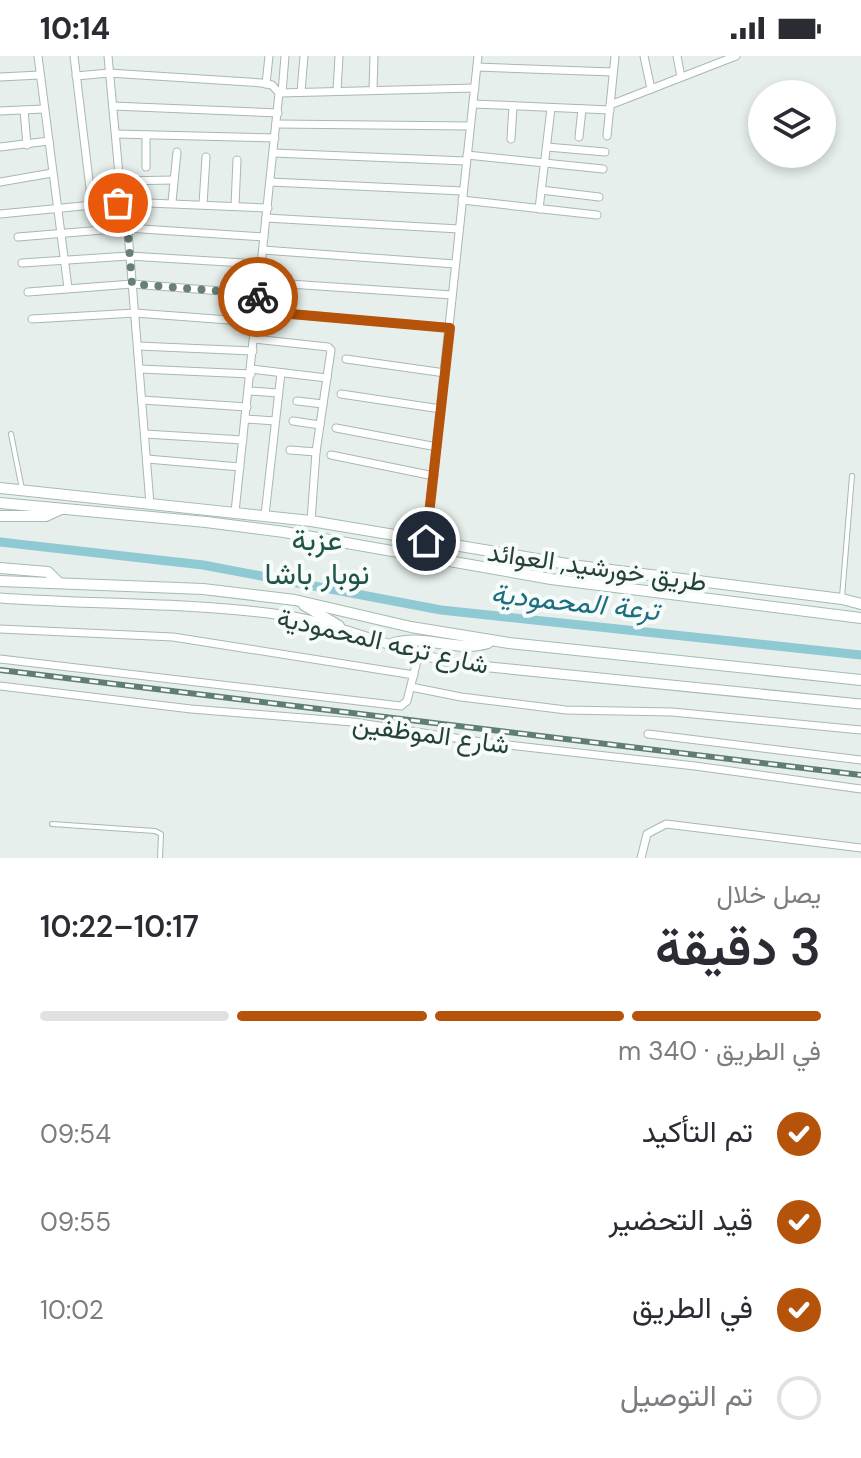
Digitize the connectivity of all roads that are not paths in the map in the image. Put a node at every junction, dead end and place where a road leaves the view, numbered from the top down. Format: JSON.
{"nodes":[{"id":1,"x":38,"y":56,"type":"edge"},
{"id":2,"x":74,"y":56,"type":"edge"},
{"id":3,"x":108,"y":56,"type":"edge"},
{"id":4,"x":269,"y":56,"type":"edge"},
{"id":5,"x":285,"y":56,"type":"edge"},
{"id":6,"x":304,"y":56,"type":"edge"},
{"id":7,"x":339,"y":56,"type":"edge"},
{"id":8,"x":374,"y":56,"type":"edge"},
{"id":9,"x":478,"y":56,"type":"edge"},
{"id":10,"x":615,"y":56,"type":"edge"},
{"id":11,"x":644,"y":56,"type":"edge"},
{"id":12,"x":677,"y":56,"type":"edge"},
{"id":13,"x":708,"y":56,"type":"edge"},
{"id":14,"x":736,"y":56,"type":"edge"},
{"id":15,"x":711,"y":65,"type":"junction"},
{"id":16,"x":477,"y":67,"type":"junction"},
{"id":17,"x":613,"y":72,"type":"junction"},
{"id":18,"x":109,"y":73,"type":"junction"},
{"id":19,"x":40,"y":75,"type":"junction"},
{"id":20,"x":76,"y":76,"type":"junction"},
{"id":21,"x":0,"y":77,"type":"edge"},
{"id":22,"x":681,"y":77,"type":"junction"},
{"id":23,"x":266,"y":84,"type":"junction"},
{"id":24,"x":475,"y":88,"type":"junction"},
{"id":25,"x":651,"y":89,"type":"junction"},
{"id":26,"x":373,"y":90,"type":"junction"},
{"id":27,"x":337,"y":91,"type":"junction"},
{"id":28,"x":301,"y":92,"type":"junction"},
{"id":29,"x":280,"y":93,"type":"junction"},
{"id":30,"x":473,"y":104,"type":"junction"},
{"id":31,"x":113,"y":106,"type":"junction"},
{"id":32,"x":513,"y":106,"type":"junction"},
{"id":33,"x":551,"y":108,"type":"junction"},
{"id":34,"x":610,"y":108,"type":"junction"},
{"id":35,"x":44,"y":109,"type":"junction"},
{"id":36,"x":582,"y":109,"type":"junction"},
{"id":37,"x":24,"y":110,"type":"junction"},
{"id":38,"x":0,"y":111,"type":"edge"},
{"id":39,"x":278,"y":113,"type":"junction"},
{"id":40,"x":276,"y":124,"type":"junction"},
{"id":41,"x":470,"y":126,"type":"junction"},
{"id":42,"x":116,"y":134,"type":"junction"},
{"id":43,"x":146,"y":135,"type":"junction"},
{"id":44,"x":607,"y":136,"type":"dead end"},
{"id":45,"x":579,"y":137,"type":"dead end"},
{"id":46,"x":275,"y":138,"type":"junction"},
{"id":47,"x":511,"y":139,"type":"dead end"},
{"id":48,"x":49,"y":141,"type":"junction"},
{"id":49,"x":27,"y":145,"type":"junction"},
{"id":50,"x":0,"y":147,"type":"edge"},
{"id":51,"x":547,"y":147,"type":"junction"},
{"id":52,"x":177,"y":152,"type":"dead end"},
{"id":53,"x":605,"y":152,"type":"dead end"},
{"id":54,"x":273,"y":153,"type":"junction"},
{"id":55,"x":206,"y":157,"type":"dead end"},
{"id":56,"x":467,"y":158,"type":"junction"},
{"id":57,"x":237,"y":160,"type":"dead end"},
{"id":58,"x":544,"y":163,"type":"junction"},
{"id":59,"x":146,"y":167,"type":"dead end"},
{"id":60,"x":603,"y":169,"type":"dead end"},
{"id":61,"x":52,"y":173,"type":"junction"},
{"id":62,"x":174,"y":180,"type":"junction"},
{"id":63,"x":120,"y":181,"type":"junction"},
{"id":64,"x":0,"y":182,"type":"edge"},
{"id":65,"x":270,"y":182,"type":"junction"},
{"id":66,"x":541,"y":190,"type":"junction"},
{"id":67,"x":462,"y":196,"type":"junction"},
{"id":68,"x":599,"y":197,"type":"dead end"},
{"id":69,"x":124,"y":202,"type":"junction"},
{"id":70,"x":172,"y":202,"type":"junction"},
{"id":71,"x":203,"y":204,"type":"junction"},
{"id":72,"x":92,"y":205,"type":"junction"},
{"id":73,"x":235,"y":206,"type":"junction"},
{"id":74,"x":268,"y":208,"type":"junction"},
{"id":75,"x":57,"y":209,"type":"junction"},
{"id":76,"x":539,"y":209,"type":"junction"},
{"id":77,"x":0,"y":214,"type":"edge"},
{"id":78,"x":597,"y":215,"type":"dead end"},
{"id":79,"x":266,"y":218,"type":"junction"},
{"id":80,"x":127,"y":228,"type":"junction"},
{"id":81,"x":459,"y":229,"type":"junction"},
{"id":82,"x":62,"y":233,"type":"junction"},
{"id":83,"x":18,"y":237,"type":"dead end"},
{"id":84,"x":264,"y":237,"type":"junction"},
{"id":85,"x":263,"y":250,"type":"junction"},
{"id":86,"x":129,"y":256,"type":"junction"},
{"id":87,"x":65,"y":260,"type":"junction"},
{"id":88,"x":22,"y":263,"type":"dead end"},
{"id":89,"x":262,"y":264,"type":"junction"},
{"id":90,"x":455,"y":264,"type":"junction"},
{"id":91,"x":260,"y":282,"type":"junction"},
{"id":92,"x":132,"y":284,"type":"junction"},
{"id":93,"x":68,"y":288,"type":"junction"},
{"id":94,"x":28,"y":292,"type":"dead end"},
{"id":95,"x":258,"y":294,"type":"junction"},
{"id":96,"x":452,"y":295,"type":"junction"},
{"id":97,"x":257,"y":311,"type":"junction"},
{"id":98,"x":135,"y":313,"type":"junction"},
{"id":99,"x":32,"y":319,"type":"dead end"},
{"id":100,"x":256,"y":322,"type":"junction"},
{"id":101,"x":450,"y":328,"type":"junction"},
{"id":102,"x":254,"y":339,"type":"junction"},
{"id":103,"x":138,"y":346,"type":"junction"},
{"id":104,"x":253,"y":351,"type":"junction"},
{"id":105,"x":346,"y":359,"type":"dead end"},
{"id":106,"x":140,"y":369,"type":"junction"},
{"id":107,"x":251,"y":372,"type":"junction"},
{"id":108,"x":281,"y":373,"type":"junction"},
{"id":109,"x":445,"y":373,"type":"junction"},
{"id":110,"x":327,"y":378,"type":"junction"},
{"id":111,"x":249,"y":391,"type":"junction"},
{"id":112,"x":278,"y":393,"type":"junction"},
{"id":113,"x":341,"y":394,"type":"dead end"},
{"id":114,"x":142,"y":400,"type":"junction"},
{"id":115,"x":297,"y":401,"type":"dead end"},
{"id":116,"x":323,"y":404,"type":"junction"},
{"id":117,"x":247,"y":407,"type":"junction"},
{"id":118,"x":441,"y":409,"type":"junction"},
{"id":119,"x":246,"y":419,"type":"junction"},
{"id":120,"x":275,"y":421,"type":"junction"},
{"id":121,"x":293,"y":421,"type":"dead end"},
{"id":122,"x":320,"y":425,"type":"junction"},
{"id":123,"x":336,"y":428,"type":"dead end"},
{"id":124,"x":11,"y":434,"type":"dead end"},
{"id":125,"x":145,"y":434,"type":"junction"},
{"id":126,"x":243,"y":440,"type":"junction"},
{"id":127,"x":437,"y":447,"type":"junction"},
{"id":128,"x":290,"y":450,"type":"dead end"},
{"id":129,"x":316,"y":452,"type":"junction"},
{"id":130,"x":331,"y":455,"type":"dead end"},
{"id":131,"x":147,"y":459,"type":"junction"},
{"id":132,"x":240,"y":467,"type":"junction"},
{"id":133,"x":434,"y":476,"type":"junction"},
{"id":134,"x":852,"y":476,"type":"dead end"},
{"id":135,"x":0,"y":488,"type":"edge"},
{"id":136,"x":22,"y":489,"type":"junction"},
{"id":137,"x":0,"y":503,"type":"edge"},
{"id":138,"x":150,"y":504,"type":"junction"},
{"id":139,"x":63,"y":507,"type":"junction"},
{"id":140,"x":235,"y":512,"type":"junction"},
{"id":141,"x":265,"y":515,"type":"junction"},
{"id":142,"x":0,"y":516,"type":"edge"},
{"id":143,"x":311,"y":521,"type":"junction"},
{"id":144,"x":340,"y":526,"type":"junction"},
{"id":145,"x":284,"y":532,"type":"junction"},
{"id":146,"x":426,"y":541,"type":"junction"},
{"id":147,"x":0,"y":568,"type":"edge"},
{"id":148,"x":0,"y":581,"type":"edge"},
{"id":149,"x":59,"y":583,"type":"junction"},
{"id":150,"x":0,"y":598,"type":"edge"},
{"id":151,"x":842,"y":599,"type":"junction"},
{"id":152,"x":295,"y":600,"type":"junction"},
{"id":153,"x":861,"y":604,"type":"edge"},
{"id":154,"x":861,"y":618,"type":"edge"},
{"id":155,"x":339,"y":626,"type":"junction"},
{"id":156,"x":0,"y":629,"type":"edge"},
{"id":157,"x":493,"y":641,"type":"junction"},
{"id":158,"x":392,"y":644,"type":"junction"},
{"id":159,"x":419,"y":653,"type":"junction"},
{"id":160,"x":0,"y":659,"type":"edge"},
{"id":161,"x":414,"y":675,"type":"junction"},
{"id":162,"x":861,"y":680,"type":"edge"},
{"id":163,"x":0,"y":686,"type":"edge"},
{"id":164,"x":411,"y":687,"type":"junction"},
{"id":165,"x":861,"y":704,"type":"edge"},
{"id":166,"x":861,"y":730,"type":"edge"},
{"id":167,"x":648,"y":734,"type":"dead end"},
{"id":168,"x":861,"y":760,"type":"edge"},
{"id":169,"x":861,"y":789,"type":"edge"},
{"id":170,"x":52,"y":824,"type":"dead end"},
{"id":171,"x":861,"y":848,"type":"edge"},
{"id":172,"x":160,"y":858,"type":"edge"},
{"id":173,"x":641,"y":858,"type":"edge"}],
"edges":[{"from":1,"to":19,"type":"street"},
{"from":2,"to":20,"type":"street"},
{"from":3,"to":18,"type":"street"},
{"from":4,"to":23,"type":"street"},
{"from":5,"to":29,"type":"street"},
{"from":6,"to":28,"type":"street"},
{"from":7,"to":27,"type":"street"},
{"from":8,"to":26,"type":"street"},
{"from":9,"to":16,"type":"street"},
{"from":10,"to":17,"type":"street"},
{"from":11,"to":25,"type":"street"},
{"from":12,"to":22,"type":"street"},
{"from":13,"to":15,"type":"street"},
{"from":14,"to":15,"type":"street"},
{"from":15,"to":22,"type":"street"},
{"from":16,"to":17,"type":"street"},
{"from":16,"to":24,"type":"street"},
{"from":17,"to":34,"type":"street"},
{"from":18,"to":20,"type":"street"},
{"from":18,"to":23,"type":"street"},
{"from":18,"to":31,"type":"street"},
{"from":19,"to":21,"type":"street"},
{"from":19,"to":35,"type":"street"},
{"from":20,"to":72,"type":"street"},
{"from":22,"to":25,"type":"street"},
{"from":23,"to":29,"type":"street"},
{"from":24,"to":26,"type":"street"},
{"from":24,"to":30,"type":"street"},
{"from":25,"to":34,"type":"street"},
{"from":26,"to":27,"type":"street"},
{"from":27,"to":28,"type":"street"},
{"from":28,"to":29,"type":"street"},
{"from":29,"to":39,"type":"street"},
{"from":30,"to":32,"type":"street"},
{"from":30,"to":41,"type":"street"},
{"from":31,"to":39,"type":"street"},
{"from":31,"to":42,"type":"street"},
{"from":32,"to":33,"type":"street"},
{"from":32,"to":47,"type":"street"},
{"from":33,"to":36,"type":"street"},
{"from":33,"to":51,"type":"street"},
{"from":34,"to":36,"type":"street"},
{"from":34,"to":44,"type":"street"},
{"from":35,"to":37,"type":"street"},
{"from":35,"to":48,"type":"street"},
{"from":36,"to":45,"type":"street"},
{"from":37,"to":38,"type":"street"},
{"from":37,"to":49,"type":"street"},
{"from":39,"to":40,"type":"street"},
{"from":40,"to":41,"type":"street"},
{"from":40,"to":46,"type":"street"},
{"from":41,"to":56,"type":"street"},
{"from":42,"to":43,"type":"street"},
{"from":42,"to":63,"type":"street"},
{"from":43,"to":46,"type":"street"},
{"from":43,"to":59,"type":"street"},
{"from":46,"to":54,"type":"street"},
{"from":48,"to":49,"type":"street"},
{"from":48,"to":61,"type":"street"},
{"from":49,"to":50,"type":"street"},
{"from":51,"to":53,"type":"street"},
{"from":51,"to":58,"type":"street"},
{"from":52,"to":62,"type":"street"},
{"from":54,"to":56,"type":"street"},
{"from":54,"to":65,"type":"street"},
{"from":55,"to":71,"type":"street"},
{"from":56,"to":58,"type":"street"},
{"from":56,"to":67,"type":"street"},
{"from":57,"to":73,"type":"street"},
{"from":58,"to":60,"type":"street"},
{"from":58,"to":66,"type":"street"},
{"from":61,"to":64,"type":"street"},
{"from":61,"to":75,"type":"street"},
{"from":62,"to":63,"type":"street"},
{"from":62,"to":70,"type":"street"},
{"from":63,"to":69,"type":"street"},
{"from":65,"to":67,"type":"street"},
{"from":65,"to":74,"type":"street"},
{"from":66,"to":68,"type":"street"},
{"from":66,"to":76,"type":"street"},
{"from":67,"to":76,"type":"street"},
{"from":67,"to":81,"type":"street"},
{"from":69,"to":70,"type":"street"},
{"from":69,"to":72,"type":"street"},
{"from":69,"to":80,"type":"street"},
{"from":70,"to":71,"type":"street"},
{"from":71,"to":73,"type":"street"},
{"from":72,"to":75,"type":"street"},
{"from":73,"to":74,"type":"street"},
{"from":74,"to":79,"type":"street"},
{"from":75,"to":77,"type":"street"},
{"from":75,"to":82,"type":"street"},
{"from":76,"to":78,"type":"street"},
{"from":79,"to":81,"type":"street"},
{"from":79,"to":84,"type":"street"},
{"from":80,"to":82,"type":"street"},
{"from":80,"to":84,"type":"street"},
{"from":80,"to":86,"type":"street"},
{"from":81,"to":90,"type":"street"},
{"from":82,"to":83,"type":"street"},
{"from":82,"to":87,"type":"street"},
{"from":84,"to":85,"type":"street"},
{"from":85,"to":89,"type":"street"},
{"from":85,"to":90,"type":"street"},
{"from":86,"to":87,"type":"street"},
{"from":86,"to":89,"type":"street"},
{"from":86,"to":92,"type":"street"},
{"from":87,"to":88,"type":"street"},
{"from":87,"to":93,"type":"street"},
{"from":89,"to":91,"type":"street"},
{"from":90,"to":96,"type":"street"},
{"from":91,"to":95,"type":"street"},
{"from":91,"to":96,"type":"street"},
{"from":92,"to":93,"type":"street"},
{"from":92,"to":95,"type":"street"},
{"from":92,"to":98,"type":"street"},
{"from":93,"to":94,"type":"street"},
{"from":95,"to":97,"type":"street"},
{"from":96,"to":101,"type":"street"},
{"from":97,"to":100,"type":"street"},
{"from":97,"to":101,"type":"street"},
{"from":98,"to":99,"type":"street"},
{"from":98,"to":100,"type":"street"},
{"from":98,"to":103,"type":"street"},
{"from":100,"to":102,"type":"street"},
{"from":101,"to":109,"type":"street"},
{"from":102,"to":104,"type":"street"},
{"from":102,"to":110,"type":"street"},
{"from":103,"to":104,"type":"street"},
{"from":103,"to":106,"type":"street"},
{"from":104,"to":107,"type":"street"},
{"from":105,"to":109,"type":"street"},
{"from":106,"to":107,"type":"street"},
{"from":106,"to":114,"type":"street"},
{"from":107,"to":108,"type":"street"},
{"from":107,"to":111,"type":"street"},
{"from":108,"to":110,"type":"street"},
{"from":108,"to":112,"type":"street"},
{"from":109,"to":118,"type":"street"},
{"from":110,"to":116,"type":"street"},
{"from":111,"to":112,"type":"street"},
{"from":111,"to":117,"type":"street"},
{"from":112,"to":120,"type":"street"},
{"from":113,"to":118,"type":"street"},
{"from":114,"to":117,"type":"street"},
{"from":114,"to":125,"type":"street"},
{"from":115,"to":116,"type":"street"},
{"from":116,"to":122,"type":"street"},
{"from":117,"to":119,"type":"street"},
{"from":118,"to":127,"type":"street"},
{"from":119,"to":120,"type":"street"},
{"from":119,"to":126,"type":"street"},
{"from":120,"to":141,"type":"street"},
{"from":121,"to":122,"type":"street"},
{"from":122,"to":129,"type":"street"},
{"from":123,"to":127,"type":"street"},
{"from":124,"to":136,"type":"lane"},
{"from":125,"to":126,"type":"street"},
{"from":125,"to":131,"type":"street"},
{"from":126,"to":132,"type":"street"},
{"from":127,"to":133,"type":"street"},
{"from":128,"to":129,"type":"street"},
{"from":129,"to":143,"type":"street"},
{"from":130,"to":133,"type":"street"},
{"from":131,"to":132,"type":"street"},
{"from":131,"to":138,"type":"street"},
{"from":132,"to":140,"type":"street"},
{"from":133,"to":146,"type":"street"},
{"from":134,"to":151,"type":"lane"},
{"from":135,"to":136,"type":"main road","name":"طريق خورشيد, العوائد"},
{"from":136,"to":138,"type":"main road","name":"طريق خورشيد, العوائد"},
{"from":137,"to":139,"type":"main road","name":"طريق خورشيد, العوائد"},
{"from":138,"to":140,"type":"main road","name":"طريق خورشيد, العوائد"},
{"from":139,"to":142,"type":"main road"},
{"from":139,"to":145,"type":"main road","name":"طريق خورشيد, العوائد"},
{"from":140,"to":141,"type":"main road","name":"طريق خورشيد, العوائد"},
{"from":141,"to":143,"type":"main road","name":"طريق خورشيد, العوائد"},
{"from":143,"to":144,"type":"main road","name":"طريق خورشيد, العوائد"},
{"from":144,"to":145,"type":"main road"},
{"from":144,"to":146,"type":"main road","name":"طريق خورشيد, العوائد"},
{"from":145,"to":154,"type":"main road","name":"طريق خورشيد, العوائد"},
{"from":146,"to":151,"type":"main road","name":"طريق خورشيد, العوائد"},
{"from":147,"to":149,"type":"main road"},
{"from":148,"to":149,"type":"main road"},
{"from":149,"to":152,"type":"main road"},
{"from":150,"to":155,"type":"street","name":"شارع ترعه المحمودية"},
{"from":151,"to":153,"type":"main road","name":"طريق خورشيد, العوائد"},
{"from":152,"to":155,"type":"main road"},
{"from":152,"to":157,"type":"main road"},
{"from":155,"to":158,"type":"street","name":"شارع ترعه المحمودية"},
{"from":156,"to":161,"type":"street"},
{"from":157,"to":158,"type":"main road"},
{"from":157,"to":162,"type":"main road"},
{"from":158,"to":159,"type":"street","name":"شارع ترعه المحمودية"},
{"from":159,"to":161,"type":"street"},
{"from":159,"to":165,"type":"street","name":"شارع ترعه المحمودية"},
{"from":160,"to":164,"type":"street"},
{"from":161,"to":164,"type":"street"},
{"from":163,"to":169,"type":"street","name":"شارع الموظفين"},
{"from":164,"to":166,"type":"street"},
{"from":167,"to":168,"type":"street"},
{"from":170,"to":172,"type":"lane"},
{"from":171,"to":173,"type":"street"}]}
